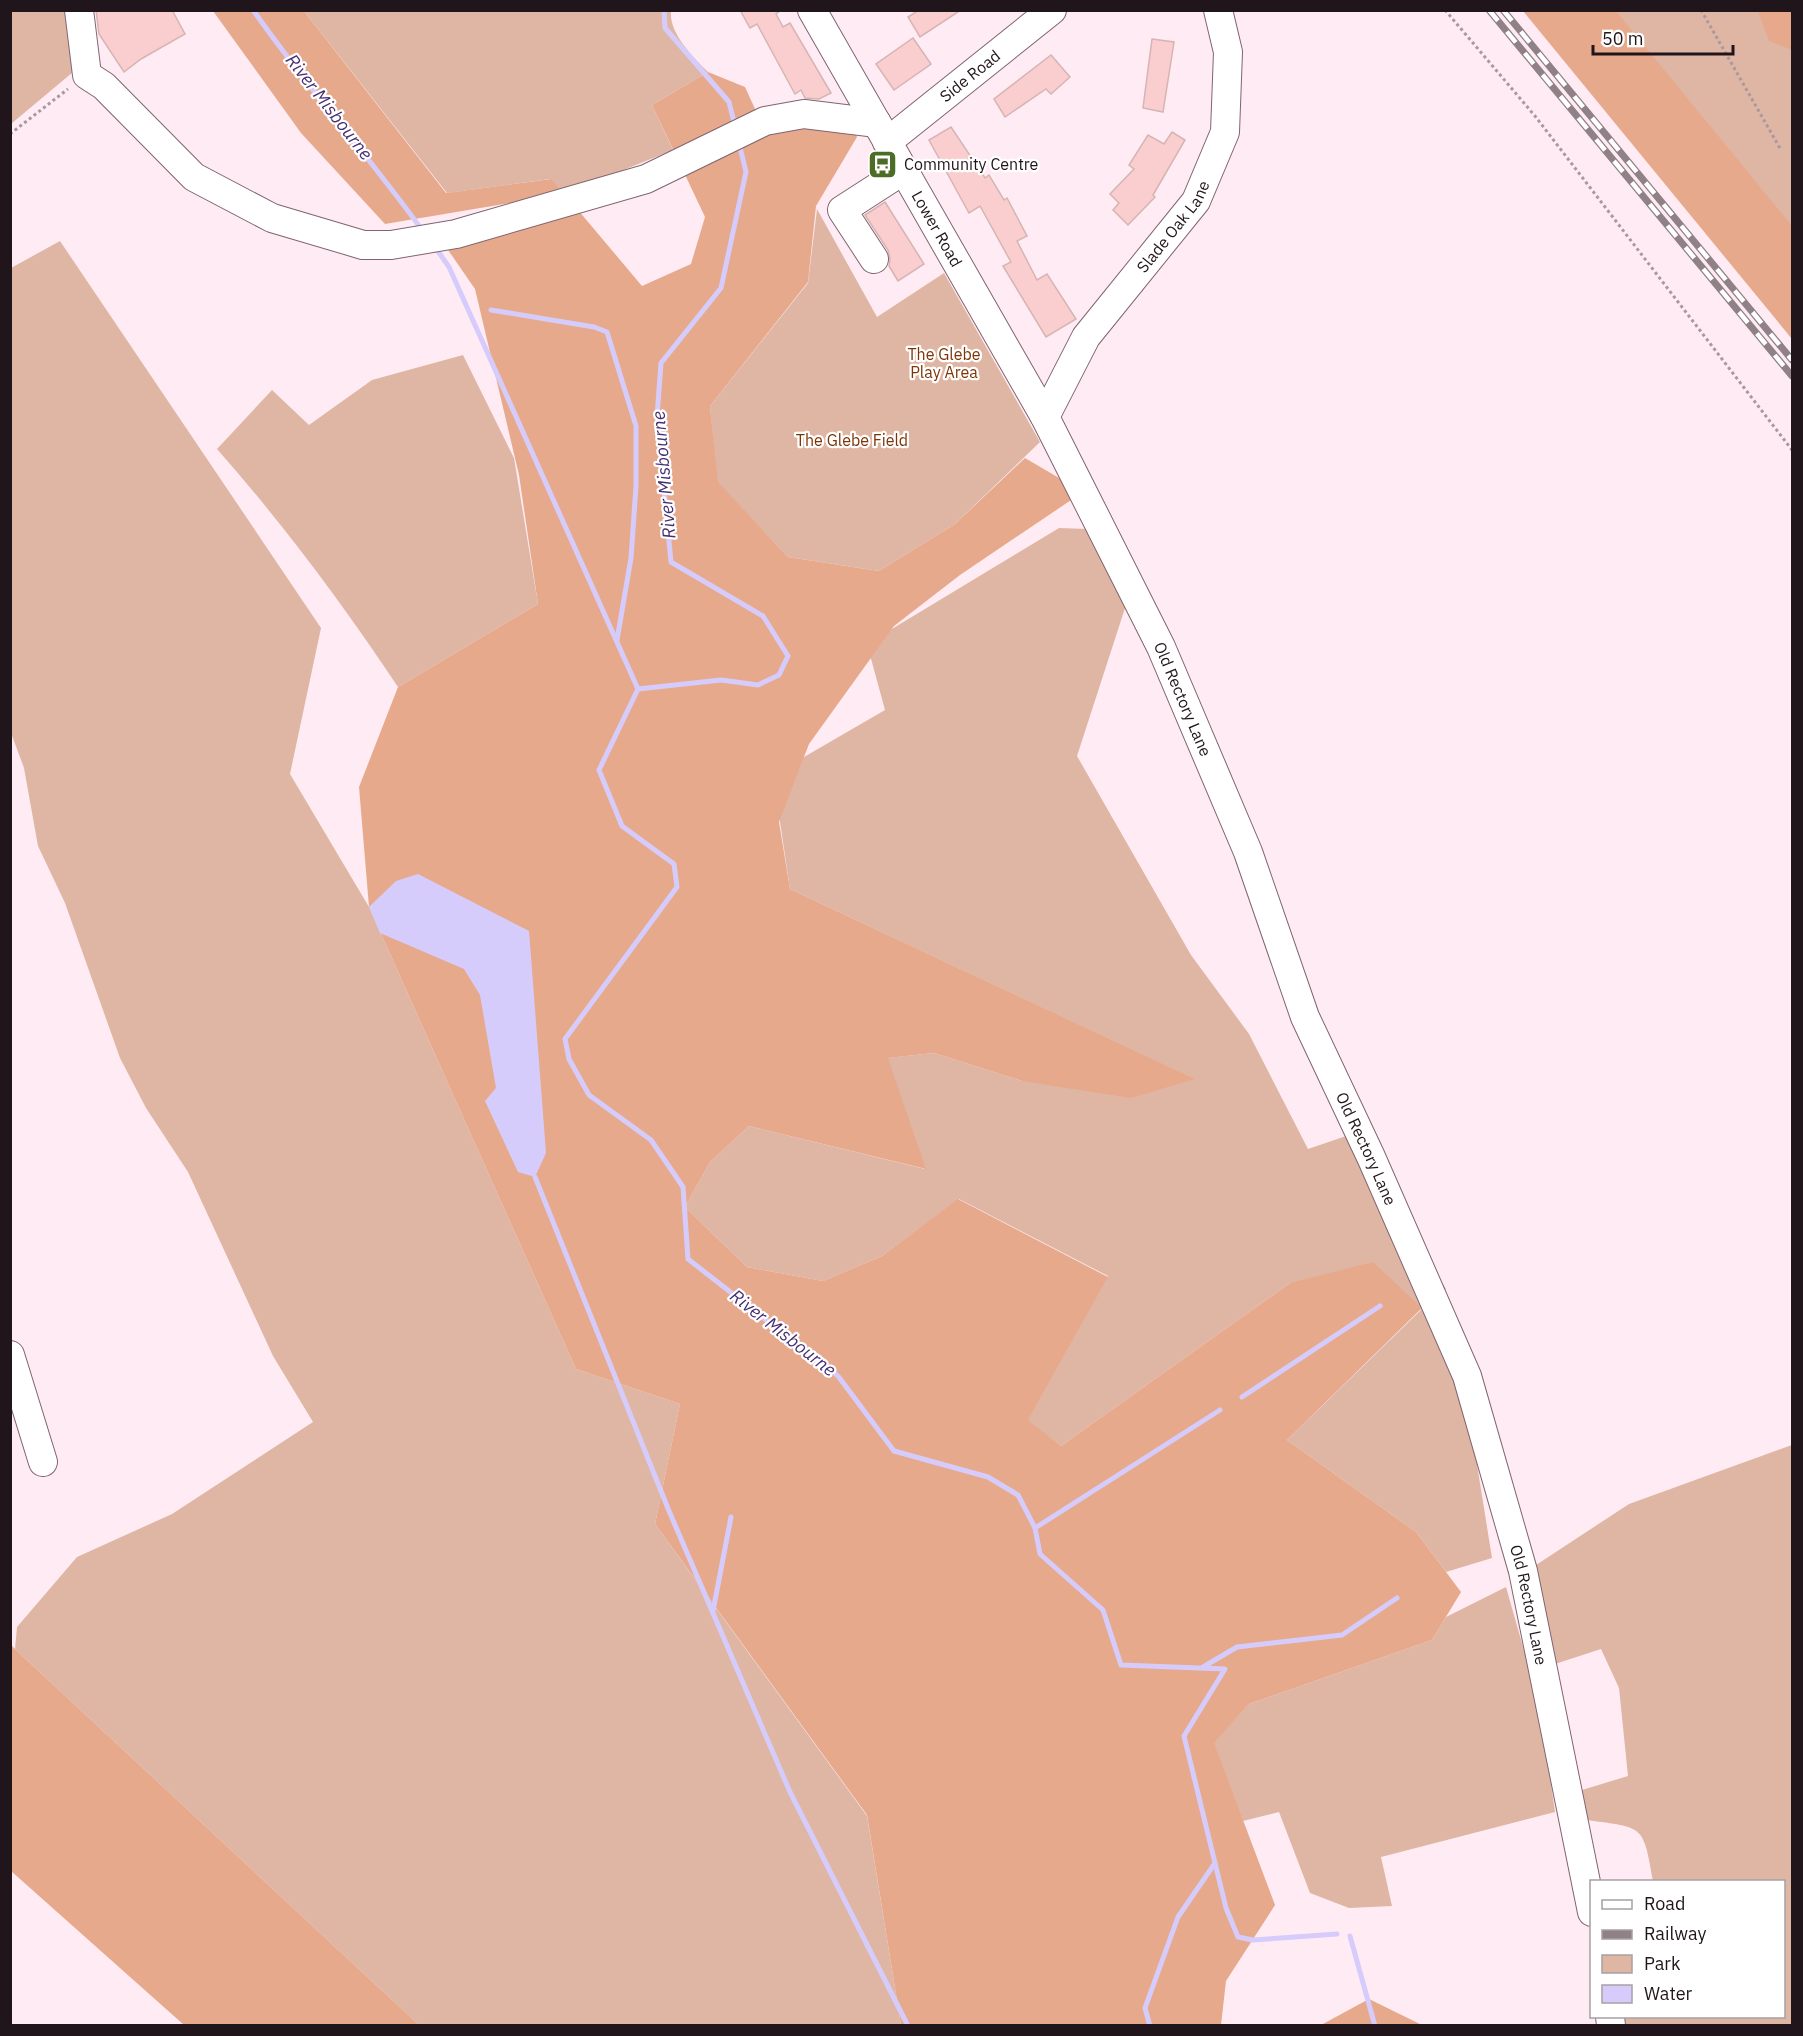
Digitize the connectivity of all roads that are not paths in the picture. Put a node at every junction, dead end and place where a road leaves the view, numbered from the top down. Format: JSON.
{"nodes":[{"id":1,"x":79,"y":10,"type":"edge"},
{"id":2,"x":812,"y":10,"type":"edge"},
{"id":3,"x":1052,"y":10,"type":"edge"},
{"id":4,"x":1218,"y":10,"type":"edge"},
{"id":5,"x":882,"y":132,"type":"junction"},
{"id":6,"x":904,"y":170,"type":"junction"},
{"id":7,"x":874,"y":259,"type":"dead end"},
{"id":8,"x":1045,"y":417,"type":"junction"},
{"id":9,"x":10,"y":1355,"type":"edge"},
{"id":10,"x":43,"y":1462,"type":"dead end"},
{"id":11,"x":1590,"y":1902,"type":"edge"}],
"edges":[{"from":1,"to":5,"type":"street"},
{"from":2,"to":5,"type":"street","name":"Lower Road"},
{"from":3,"to":5,"type":"street","name":"Side Road"},
{"from":4,"to":8,"type":"street","name":"Slade Oak Lane"},
{"from":5,"to":6,"type":"street","name":"Lower Road"},
{"from":6,"to":7,"type":"street"},
{"from":6,"to":8,"type":"street","name":"Lower Road"},
{"from":8,"to":11,"type":"street","name":"Old Rectory Lane"},
{"from":9,"to":10,"type":"street"}]}
